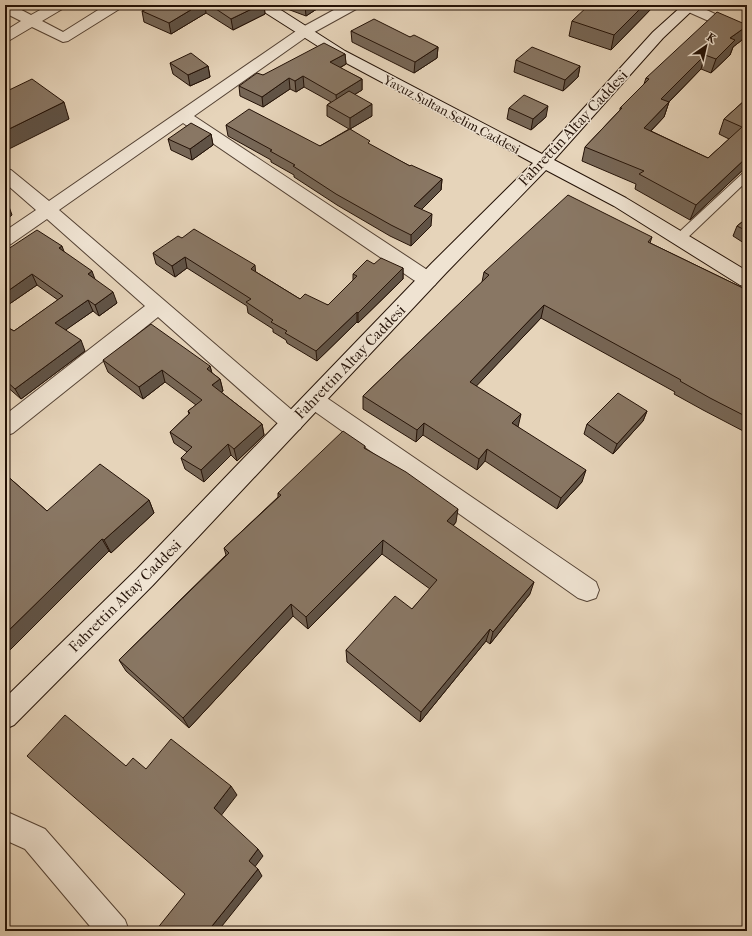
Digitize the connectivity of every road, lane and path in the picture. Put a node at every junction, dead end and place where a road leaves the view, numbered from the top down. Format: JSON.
{"nodes":[{"id":1,"x":59,"y":5,"type":"edge"},
{"id":2,"x":116,"y":5,"type":"edge"},
{"id":3,"x":262,"y":5,"type":"edge"},
{"id":4,"x":353,"y":5,"type":"edge"},
{"id":5,"x":690,"y":6,"type":"edge"},
{"id":6,"x":5,"y":7,"type":"edge"},
{"id":7,"x":33,"y":21,"type":"junction"},
{"id":8,"x":304,"y":32,"type":"junction"},
{"id":9,"x":747,"y":34,"type":"edge"},
{"id":10,"x":5,"y":36,"type":"edge"},
{"id":11,"x":183,"y":116,"type":"junction"},
{"id":12,"x":543,"y":162,"type":"junction"},
{"id":13,"x":5,"y":174,"type":"edge"},
{"id":14,"x":747,"y":174,"type":"edge"},
{"id":15,"x":48,"y":210,"type":"junction"},
{"id":16,"x":680,"y":238,"type":"junction"},
{"id":17,"x":5,"y":240,"type":"edge"},
{"id":18,"x":428,"y":280,"type":"junction"},
{"id":19,"x":747,"y":280,"type":"edge"},
{"id":20,"x":158,"y":306,"type":"junction"},
{"id":21,"x":314,"y":400,"type":"junction"},
{"id":22,"x":292,"y":423,"type":"junction"},
{"id":23,"x":5,"y":427,"type":"edge"},
{"id":24,"x":587,"y":590,"type":"dead end"},
{"id":25,"x":5,"y":716,"type":"edge"},
{"id":26,"x":5,"y":825,"type":"edge"},
{"id":27,"x":114,"y":931,"type":"edge"}],
"edges":[{"from":1,"to":7,"type":"street"},
{"from":2,"to":7,"type":"street"},
{"from":3,"to":8,"type":"street","name":"Yavuz Sultan Selim Caddesi"},
{"from":4,"to":8,"type":"street"},
{"from":5,"to":9,"type":"street"},
{"from":5,"to":12,"type":"street","name":"Fahrettin Altay Caddesi"},
{"from":6,"to":7,"type":"street"},
{"from":7,"to":10,"type":"street"},
{"from":8,"to":11,"type":"street"},
{"from":8,"to":12,"type":"street","name":"Yavuz Sultan Selim Caddesi"},
{"from":11,"to":15,"type":"street"},
{"from":11,"to":18,"type":"street"},
{"from":12,"to":16,"type":"street","name":"Yavuz Sultan Selim Caddesi"},
{"from":12,"to":18,"type":"street","name":"Fahrettin Altay Caddesi"},
{"from":13,"to":15,"type":"street"},
{"from":14,"to":16,"type":"lane"},
{"from":15,"to":17,"type":"street"},
{"from":15,"to":20,"type":"street"},
{"from":16,"to":19,"type":"street","name":"Yavuz Sultan Selim Caddesi"},
{"from":18,"to":21,"type":"street","name":"Fahrettin Altay Caddesi"},
{"from":20,"to":22,"type":"street"},
{"from":20,"to":23,"type":"street"},
{"from":21,"to":22,"type":"street","name":"Fahrettin Altay Caddesi"},
{"from":21,"to":24,"type":"street"},
{"from":22,"to":25,"type":"street","name":"Fahrettin Altay Caddesi"},
{"from":26,"to":27,"type":"street"}]}
